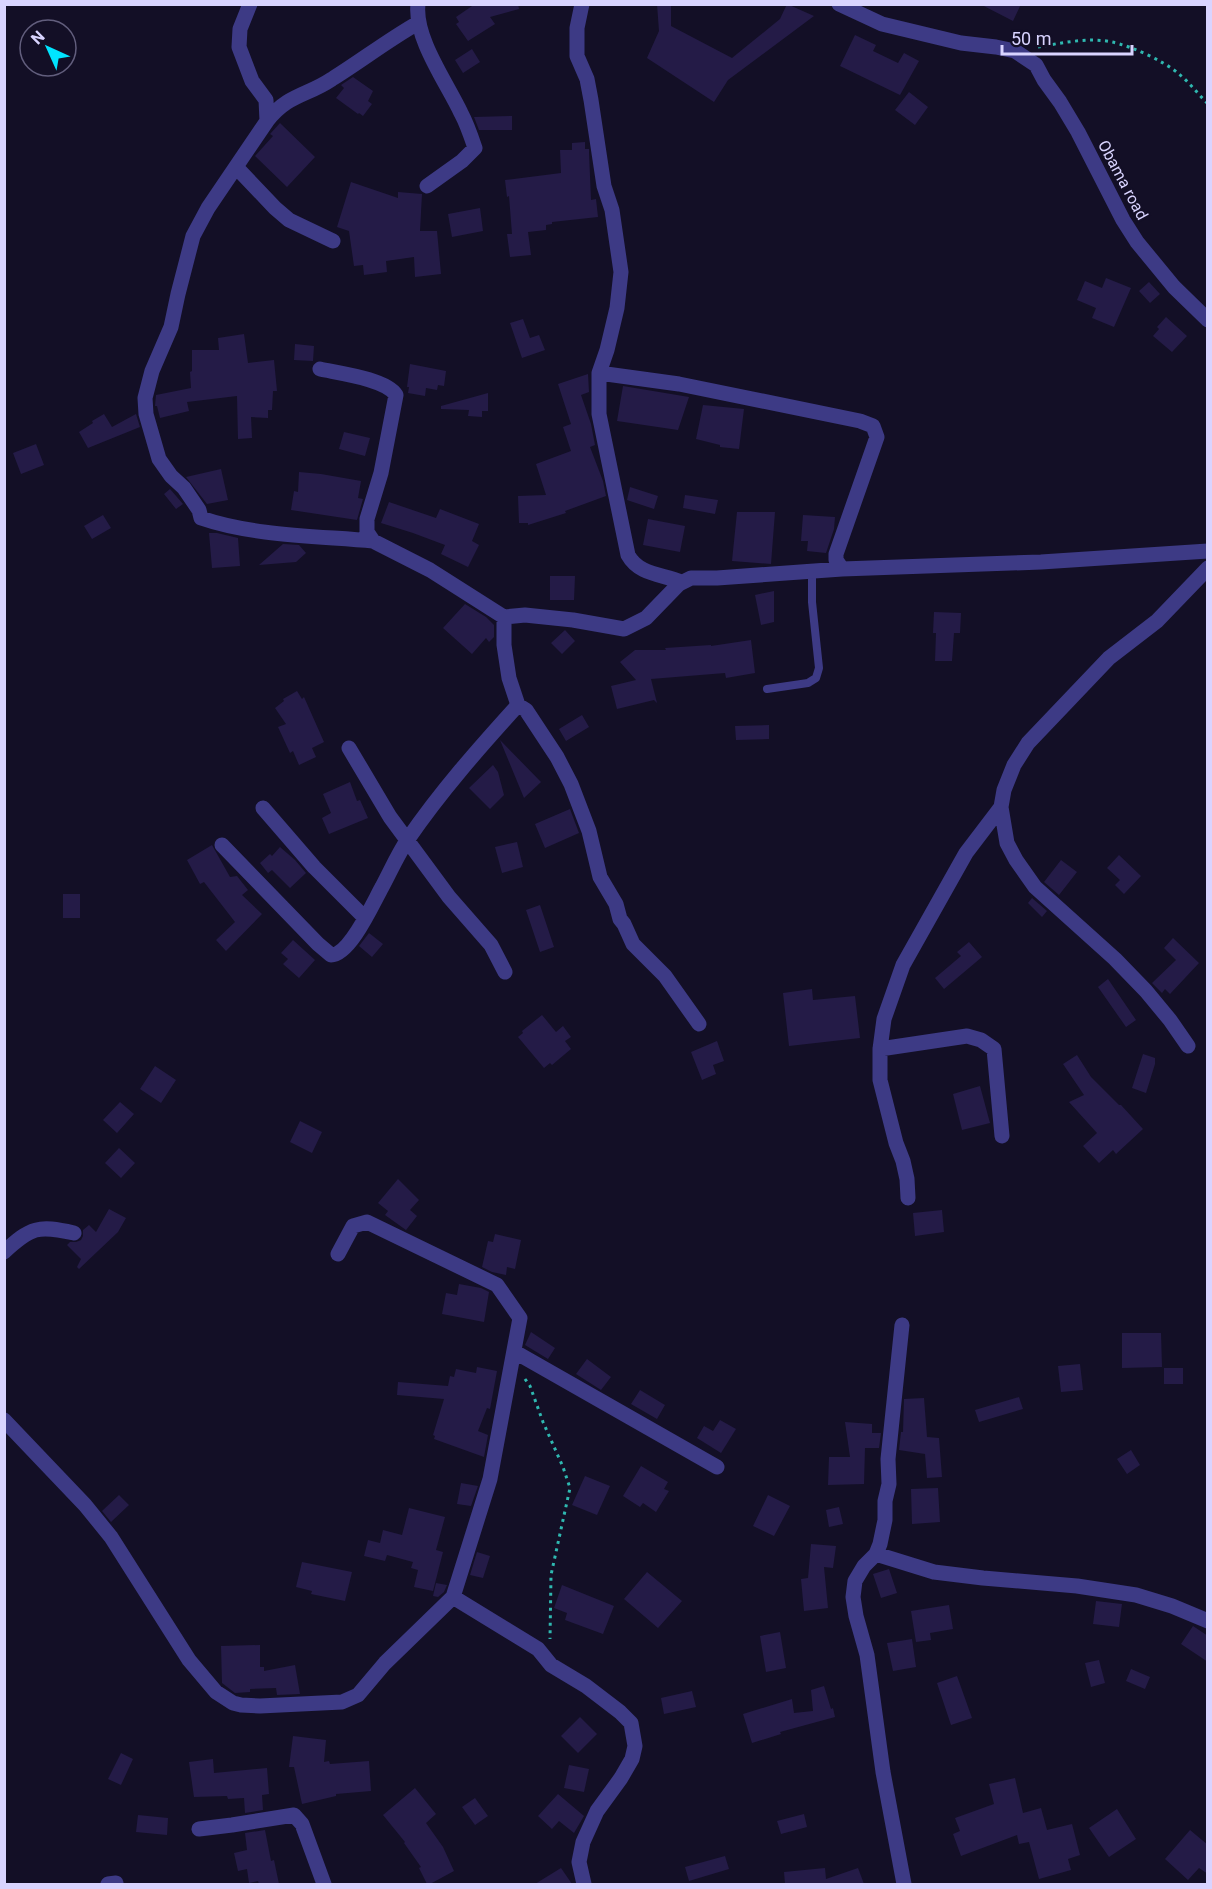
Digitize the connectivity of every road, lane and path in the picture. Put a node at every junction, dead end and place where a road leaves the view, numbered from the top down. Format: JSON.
{"nodes":[{"id":1,"x":250,"y":4,"type":"edge"},
{"id":2,"x":418,"y":4,"type":"edge"},
{"id":3,"x":582,"y":4,"type":"edge"},
{"id":4,"x":839,"y":4,"type":"edge"},
{"id":5,"x":418,"y":23,"type":"junction"},
{"id":6,"x":1015,"y":51,"type":"junction"},
{"id":7,"x":1208,"y":104,"type":"edge"},
{"id":8,"x":267,"y":122,"type":"junction"},
{"id":9,"x":237,"y":168,"type":"junction"},
{"id":10,"x":427,"y":186,"type":"dead end"},
{"id":11,"x":333,"y":241,"type":"dead end"},
{"id":12,"x":1208,"y":320,"type":"edge"},
{"id":13,"x":320,"y":369,"type":"dead end"},
{"id":14,"x":598,"y":373,"type":"junction"},
{"id":15,"x":373,"y":541,"type":"junction"},
{"id":16,"x":1208,"y":551,"type":"edge"},
{"id":17,"x":1208,"y":568,"type":"edge"},
{"id":18,"x":842,"y":569,"type":"junction"},
{"id":19,"x":812,"y":571,"type":"junction"},
{"id":20,"x":681,"y":582,"type":"junction"},
{"id":21,"x":504,"y":617,"type":"junction"},
{"id":22,"x":768,"y":689,"type":"dead end"},
{"id":23,"x":518,"y":705,"type":"junction"},
{"id":24,"x":349,"y":748,"type":"dead end"},
{"id":25,"x":1001,"y":807,"type":"junction"},
{"id":26,"x":263,"y":808,"type":"dead end"},
{"id":27,"x":407,"y":841,"type":"junction"},
{"id":28,"x":222,"y":845,"type":"dead end"},
{"id":29,"x":365,"y":918,"type":"junction"},
{"id":30,"x":505,"y":972,"type":"dead end"},
{"id":31,"x":699,"y":1024,"type":"dead end"},
{"id":32,"x":1188,"y":1046,"type":"dead end"},
{"id":33,"x":880,"y":1049,"type":"junction"},
{"id":34,"x":1002,"y":1136,"type":"dead end"},
{"id":35,"x":908,"y":1198,"type":"dead end"},
{"id":36,"x":74,"y":1233,"type":"dead end"},
{"id":37,"x":4,"y":1252,"type":"edge"},
{"id":38,"x":338,"y":1254,"type":"dead end"},
{"id":39,"x":902,"y":1325,"type":"dead end"},
{"id":40,"x":514,"y":1359,"type":"junction"},
{"id":41,"x":4,"y":1420,"type":"edge"},
{"id":42,"x":717,"y":1467,"type":"dead end"},
{"id":43,"x":876,"y":1554,"type":"junction"},
{"id":44,"x":453,"y":1597,"type":"junction"},
{"id":45,"x":1208,"y":1621,"type":"edge"},
{"id":46,"x":551,"y":1665,"type":"junction"},
{"id":47,"x":199,"y":1829,"type":"dead end"},
{"id":48,"x":324,"y":1884,"type":"edge"},
{"id":49,"x":584,"y":1884,"type":"edge"},
{"id":50,"x":904,"y":1884,"type":"edge"}],
"edges":[{"from":1,"to":8,"type":"street"},
{"from":2,"to":5,"type":"street"},
{"from":3,"to":14,"type":"street"},
{"from":4,"to":6,"type":"street","name":"Obama road"},
{"from":5,"to":8,"type":"street"},
{"from":5,"to":10,"type":"street"},
{"from":6,"to":7,"type":"path"},
{"from":6,"to":12,"type":"street","name":"Obama road"},
{"from":8,"to":9,"type":"street"},
{"from":9,"to":11,"type":"street"},
{"from":9,"to":15,"type":"street"},
{"from":13,"to":15,"type":"street"},
{"from":14,"to":18,"type":"street"},
{"from":14,"to":20,"type":"street"},
{"from":15,"to":21,"type":"street"},
{"from":16,"to":18,"type":"street"},
{"from":17,"to":25,"type":"street"},
{"from":18,"to":19,"type":"street"},
{"from":19,"to":20,"type":"street"},
{"from":19,"to":22,"type":"lane"},
{"from":20,"to":21,"type":"street"},
{"from":21,"to":23,"type":"street"},
{"from":23,"to":27,"type":"street"},
{"from":23,"to":31,"type":"street"},
{"from":24,"to":27,"type":"street"},
{"from":25,"to":32,"type":"street"},
{"from":25,"to":33,"type":"street"},
{"from":26,"to":29,"type":"street"},
{"from":27,"to":29,"type":"street"},
{"from":27,"to":30,"type":"street"},
{"from":28,"to":29,"type":"street"},
{"from":33,"to":34,"type":"street"},
{"from":33,"to":35,"type":"street"},
{"from":36,"to":37,"type":"street"},
{"from":38,"to":40,"type":"street"},
{"from":39,"to":43,"type":"street"},
{"from":40,"to":42,"type":"street"},
{"from":40,"to":44,"type":"street"},
{"from":40,"to":46,"type":"path"},
{"from":41,"to":44,"type":"street"},
{"from":43,"to":45,"type":"street"},
{"from":43,"to":50,"type":"street"},
{"from":44,"to":46,"type":"street"},
{"from":46,"to":49,"type":"street"},
{"from":47,"to":48,"type":"street"}]}
